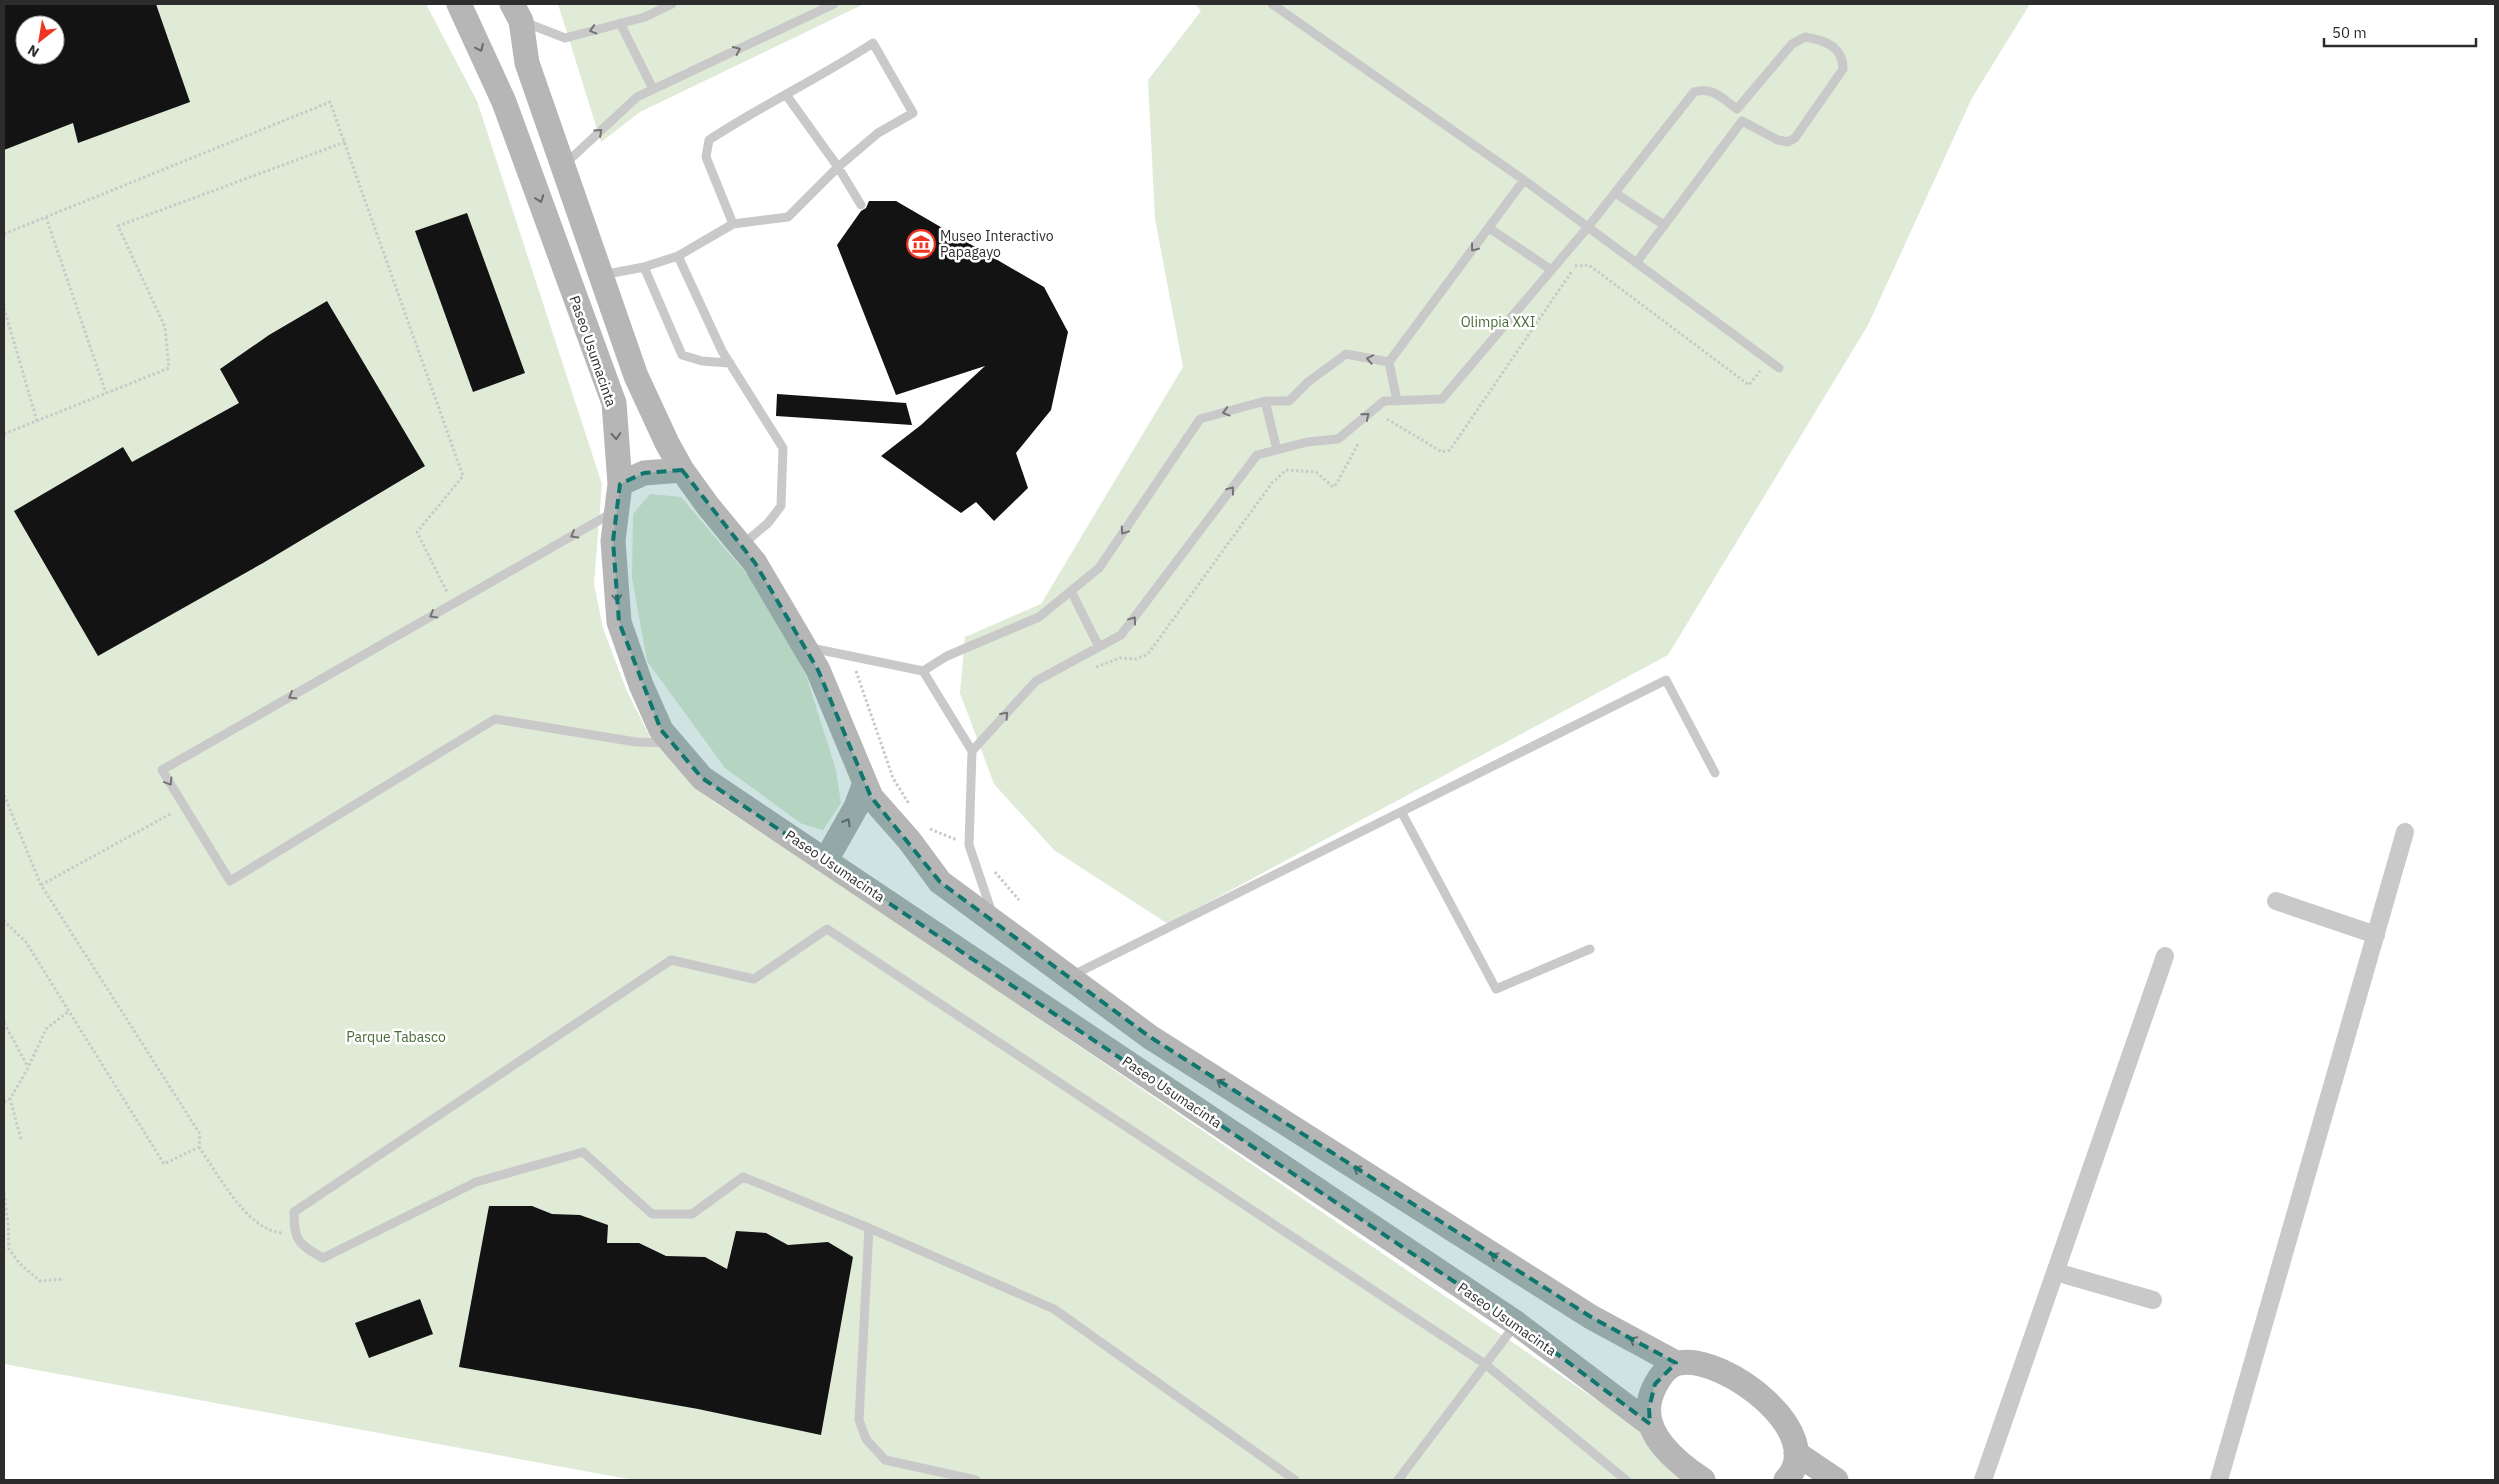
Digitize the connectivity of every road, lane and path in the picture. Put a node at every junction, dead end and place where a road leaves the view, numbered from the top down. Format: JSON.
{"nodes":[{"id":1,"x":460,"y":4,"type":"edge"},
{"id":2,"x":672,"y":4,"type":"edge"},
{"id":3,"x":834,"y":4,"type":"edge"},
{"id":4,"x":1272,"y":4,"type":"edge"},
{"id":5,"x":517,"y":12,"type":"edge"},
{"id":6,"x":620,"y":24,"type":"junction"},
{"id":7,"x":653,"y":89,"type":"junction"},
{"id":8,"x":787,"y":96,"type":"junction"},
{"id":9,"x":1737,"y":108,"type":"junction"},
{"id":10,"x":1742,"y":121,"type":"junction"},
{"id":11,"x":345,"y":142,"type":"junction"},
{"id":12,"x":563,"y":166,"type":"junction"},
{"id":13,"x":838,"y":167,"type":"junction"},
{"id":14,"x":1524,"y":180,"type":"junction"},
{"id":15,"x":1615,"y":193,"type":"junction"},
{"id":16,"x":861,"y":205,"type":"dead end"},
{"id":17,"x":46,"y":217,"type":"junction"},
{"id":18,"x":733,"y":224,"type":"junction"},
{"id":19,"x":1664,"y":225,"type":"junction"},
{"id":20,"x":1588,"y":227,"type":"junction"},
{"id":21,"x":1489,"y":228,"type":"junction"},
{"id":22,"x":4,"y":234,"type":"edge"},
{"id":23,"x":678,"y":256,"type":"junction"},
{"id":24,"x":1636,"y":263,"type":"junction"},
{"id":25,"x":644,"y":267,"type":"junction"},
{"id":26,"x":1550,"y":269,"type":"junction"},
{"id":27,"x":601,"y":275,"type":"junction"},
{"id":28,"x":4,"y":308,"type":"edge"},
{"id":29,"x":1768,"y":361,"type":"junction"},
{"id":30,"x":1389,"y":362,"type":"junction"},
{"id":31,"x":730,"y":364,"type":"junction"},
{"id":32,"x":1779,"y":368,"type":"dead end"},
{"id":33,"x":106,"y":394,"type":"junction"},
{"id":34,"x":1265,"y":401,"type":"junction"},
{"id":35,"x":1397,"y":401,"type":"junction"},
{"id":36,"x":37,"y":421,"type":"junction"},
{"id":37,"x":1381,"y":421,"type":"dead end"},
{"id":38,"x":4,"y":434,"type":"edge"},
{"id":39,"x":1362,"y":435,"type":"dead end"},
{"id":40,"x":1277,"y":450,"type":"junction"},
{"id":41,"x":682,"y":470,"type":"junction"},
{"id":42,"x":620,"y":484,"type":"junction"},
{"id":43,"x":616,"y":510,"type":"junction"},
{"id":44,"x":741,"y":546,"type":"junction"},
{"id":45,"x":1071,"y":591,"type":"junction"},
{"id":46,"x":453,"y":604,"type":"junction"},
{"id":47,"x":804,"y":646,"type":"junction"},
{"id":48,"x":1099,"y":648,"type":"junction"},
{"id":49,"x":851,"y":656,"type":"junction"},
{"id":50,"x":1090,"y":669,"type":"dead end"},
{"id":51,"x":923,"y":671,"type":"junction"},
{"id":52,"x":673,"y":743,"type":"junction"},
{"id":53,"x":972,"y":751,"type":"junction"},
{"id":54,"x":1715,"y":773,"type":"dead end"},
{"id":55,"x":865,"y":783,"type":"junction"},
{"id":56,"x":4,"y":795,"type":"edge"},
{"id":57,"x":184,"y":806,"type":"junction"},
{"id":58,"x":913,"y":810,"type":"dead end"},
{"id":59,"x":1402,"y":813,"type":"junction"},
{"id":60,"x":923,"y":826,"type":"dead end"},
{"id":61,"x":2405,"y":832,"type":"dead end"},
{"id":62,"x":969,"y":845,"type":"junction"},
{"id":63,"x":826,"y":860,"type":"junction"},
{"id":64,"x":990,"y":867,"type":"dead end"},
{"id":65,"x":41,"y":884,"type":"junction"},
{"id":66,"x":1019,"y":900,"type":"dead end"},
{"id":67,"x":2276,"y":901,"type":"dead end"},
{"id":68,"x":4,"y":921,"type":"edge"},
{"id":69,"x":995,"y":923,"type":"junction"},
{"id":70,"x":2376,"y":935,"type":"junction"},
{"id":71,"x":1590,"y":949,"type":"dead end"},
{"id":72,"x":2165,"y":956,"type":"dead end"},
{"id":73,"x":1069,"y":977,"type":"junction"},
{"id":74,"x":69,"y":1011,"type":"junction"},
{"id":75,"x":4,"y":1023,"type":"edge"},
{"id":76,"x":28,"y":1068,"type":"junction"},
{"id":77,"x":10,"y":1098,"type":"junction"},
{"id":78,"x":4,"y":1102,"type":"edge"},
{"id":79,"x":21,"y":1139,"type":"dead end"},
{"id":80,"x":199,"y":1147,"type":"junction"},
{"id":81,"x":4,"y":1193,"type":"edge"},
{"id":82,"x":870,"y":1228,"type":"junction"},
{"id":83,"x":294,"y":1234,"type":"junction"},
{"id":84,"x":2056,"y":1272,"type":"junction"},
{"id":85,"x":64,"y":1279,"type":"dead end"},
{"id":86,"x":2154,"y":1300,"type":"dead end"},
{"id":87,"x":1516,"y":1323,"type":"junction"},
{"id":88,"x":1676,"y":1363,"type":"junction"},
{"id":89,"x":1485,"y":1364,"type":"junction"},
{"id":90,"x":1650,"y":1424,"type":"junction"},
{"id":91,"x":1796,"y":1453,"type":"junction"},
{"id":92,"x":976,"y":1480,"type":"edge"},
{"id":93,"x":1296,"y":1480,"type":"edge"},
{"id":94,"x":1398,"y":1480,"type":"edge"},
{"id":95,"x":1626,"y":1480,"type":"edge"},
{"id":96,"x":1704,"y":1480,"type":"edge"},
{"id":97,"x":1786,"y":1480,"type":"edge"},
{"id":98,"x":1836,"y":1480,"type":"edge"},
{"id":99,"x":1983,"y":1480,"type":"edge"},
{"id":100,"x":2219,"y":1480,"type":"edge"}],
"edges":[{"from":1,"to":42,"type":"main road","name":"Paseo Usumacinta","one_way":true},
{"from":2,"to":6,"type":"lane"},
{"from":7,"to":3,"type":"lane","one_way":true},
{"from":4,"to":14,"type":"lane"},
{"from":6,"to":5,"type":"lane","one_way":true},
{"from":5,"to":12,"type":"main road"},
{"from":6,"to":7,"type":"lane"},
{"from":12,"to":7,"type":"lane","one_way":true},
{"from":8,"to":13,"type":"lane"},
{"from":8,"to":13,"type":"lane"},
{"from":8,"to":18,"type":"lane"},
{"from":9,"to":10,"type":"lane"},
{"from":9,"to":10,"type":"lane"},
{"from":9,"to":15,"type":"lane"},
{"from":10,"to":19,"type":"lane"},
{"from":11,"to":17,"type":"path"},
{"from":11,"to":33,"type":"path"},
{"from":11,"to":46,"type":"path"},
{"from":12,"to":27,"type":"main road"},
{"from":13,"to":16,"type":"lane"},
{"from":13,"to":18,"type":"lane"},
{"from":14,"to":20,"type":"lane"},
{"from":14,"to":21,"type":"lane"},
{"from":15,"to":19,"type":"lane"},
{"from":15,"to":20,"type":"lane"},
{"from":17,"to":22,"type":"path"},
{"from":17,"to":33,"type":"path"},
{"from":18,"to":23,"type":"lane"},
{"from":19,"to":24,"type":"lane"},
{"from":20,"to":24,"type":"lane"},
{"from":20,"to":26,"type":"lane"},
{"from":21,"to":26,"type":"lane"},
{"from":21,"to":30,"type":"lane","one_way":true},
{"from":23,"to":25,"type":"lane"},
{"from":23,"to":31,"type":"lane"},
{"from":24,"to":29,"type":"lane"},
{"from":25,"to":27,"type":"lane"},
{"from":25,"to":31,"type":"lane"},
{"from":26,"to":35,"type":"lane"},
{"from":27,"to":41,"type":"main road"},
{"from":28,"to":36,"type":"path"},
{"from":29,"to":32,"type":"lane"},
{"from":29,"to":37,"type":"path"},
{"from":30,"to":34,"type":"lane","one_way":true},
{"from":30,"to":35,"type":"lane"},
{"from":31,"to":44,"type":"lane"},
{"from":33,"to":36,"type":"path"},
{"from":34,"to":40,"type":"lane"},
{"from":34,"to":45,"type":"lane","one_way":true},
{"from":40,"to":35,"type":"lane","one_way":true},
{"from":36,"to":38,"type":"path"},
{"from":39,"to":50,"type":"path"},
{"from":48,"to":40,"type":"lane","one_way":true},
{"from":41,"to":42,"type":"main road"},
{"from":41,"to":44,"type":"main road"},
{"from":42,"to":43,"type":"main road","name":"Paseo Usumacinta"},
{"from":43,"to":46,"type":"lane","one_way":true},
{"from":43,"to":52,"type":"main road","name":"Paseo Usumacinta","one_way":true},
{"from":44,"to":47,"type":"main road"},
{"from":45,"to":48,"type":"lane"},
{"from":45,"to":51,"type":"lane"},
{"from":46,"to":57,"type":"lane","one_way":true},
{"from":47,"to":49,"type":"lane"},
{"from":47,"to":55,"type":"main road"},
{"from":53,"to":48,"type":"lane","one_way":true},
{"from":49,"to":51,"type":"lane"},
{"from":49,"to":58,"type":"path"},
{"from":51,"to":53,"type":"lane"},
{"from":52,"to":57,"type":"lane"},
{"from":52,"to":63,"type":"main road","name":"Paseo Usumacinta"},
{"from":53,"to":62,"type":"lane"},
{"from":54,"to":59,"type":"lane"},
{"from":63,"to":55,"type":"main road","one_way":true},
{"from":55,"to":69,"type":"main road"},
{"from":56,"to":65,"type":"path"},
{"from":57,"to":65,"type":"path"},
{"from":59,"to":71,"type":"lane"},
{"from":59,"to":73,"type":"lane"},
{"from":60,"to":62,"type":"path"},
{"from":61,"to":70,"type":"street"},
{"from":62,"to":69,"type":"lane"},
{"from":63,"to":87,"type":"main road","name":"Paseo Usumacinta"},
{"from":64,"to":66,"type":"path"},
{"from":65,"to":80,"type":"path"},
{"from":67,"to":70,"type":"street"},
{"from":68,"to":74,"type":"path"},
{"from":69,"to":73,"type":"main road"},
{"from":70,"to":100,"type":"street"},
{"from":72,"to":84,"type":"street"},
{"from":88,"to":73,"type":"main road","one_way":true},
{"from":74,"to":76,"type":"path"},
{"from":74,"to":80,"type":"path"},
{"from":75,"to":76,"type":"path"},
{"from":76,"to":77,"type":"path"},
{"from":77,"to":78,"type":"path"},
{"from":77,"to":79,"type":"path"},
{"from":80,"to":83,"type":"path"},
{"from":81,"to":85,"type":"path"},
{"from":82,"to":83,"type":"lane"},
{"from":82,"to":92,"type":"lane"},
{"from":82,"to":93,"type":"lane"},
{"from":83,"to":89,"type":"lane"},
{"from":84,"to":86,"type":"street"},
{"from":84,"to":99,"type":"street"},
{"from":87,"to":89,"type":"lane"},
{"from":87,"to":90,"type":"main road","name":"Paseo Usumacinta"},
{"from":88,"to":90,"type":"main road"},
{"from":88,"to":91,"type":"main road"},
{"from":89,"to":94,"type":"lane"},
{"from":89,"to":95,"type":"lane"},
{"from":90,"to":96,"type":"main road","name":"Paseo Usumacinta"},
{"from":91,"to":97,"type":"main road"},
{"from":91,"to":98,"type":"main road"}]}
